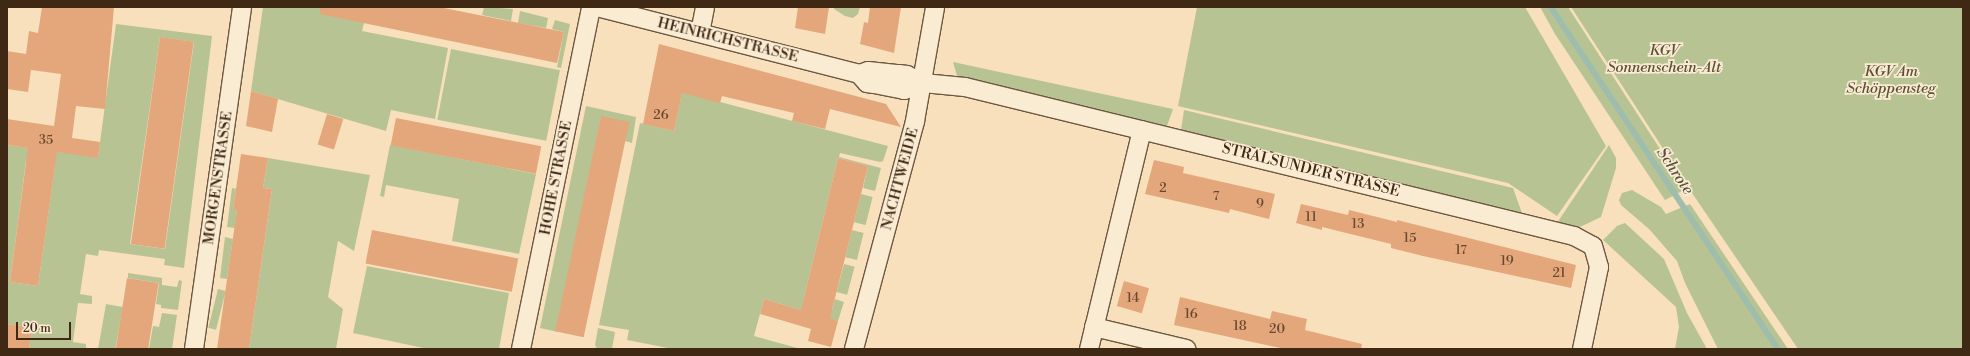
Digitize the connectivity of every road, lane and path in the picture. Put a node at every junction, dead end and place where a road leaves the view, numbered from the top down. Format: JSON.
{"nodes":[{"id":1,"x":242,"y":7,"type":"edge"},
{"id":2,"x":591,"y":7,"type":"edge"},
{"id":3,"x":597,"y":7,"type":"edge"},
{"id":4,"x":705,"y":7,"type":"edge"},
{"id":5,"x":935,"y":7,"type":"edge"},
{"id":6,"x":700,"y":33,"type":"junction"},
{"id":7,"x":923,"y":83,"type":"junction"},
{"id":8,"x":1142,"y":130,"type":"junction"},
{"id":9,"x":1094,"y":327,"type":"junction"},
{"id":10,"x":194,"y":349,"type":"edge"},
{"id":11,"x":521,"y":349,"type":"edge"},
{"id":12,"x":854,"y":349,"type":"edge"},
{"id":13,"x":1089,"y":349,"type":"edge"},
{"id":14,"x":1186,"y":349,"type":"edge"},
{"id":15,"x":1582,"y":349,"type":"edge"}],
"edges":[{"from":1,"to":10,"type":"street","name":"MORGENSTRASSE"},
{"from":2,"to":11,"type":"street","name":"HOHE STRASSE"},
{"from":3,"to":6,"type":"street","name":"HEINRICHSTRASSE"},
{"from":4,"to":6,"type":"street"},
{"from":5,"to":7,"type":"street","name":"NACHTWEIDE"},
{"from":6,"to":7,"type":"street","name":"HEINRICHSTRASSE"},
{"from":7,"to":8,"type":"street","name":"STRALSUNDER STRASSE"},
{"from":7,"to":12,"type":"street","name":"NACHTWEIDE"},
{"from":8,"to":9,"type":"street"},
{"from":8,"to":15,"type":"street","name":"STRALSUNDER STRASSE"},
{"from":9,"to":13,"type":"street"},
{"from":9,"to":14,"type":"street"}]}
